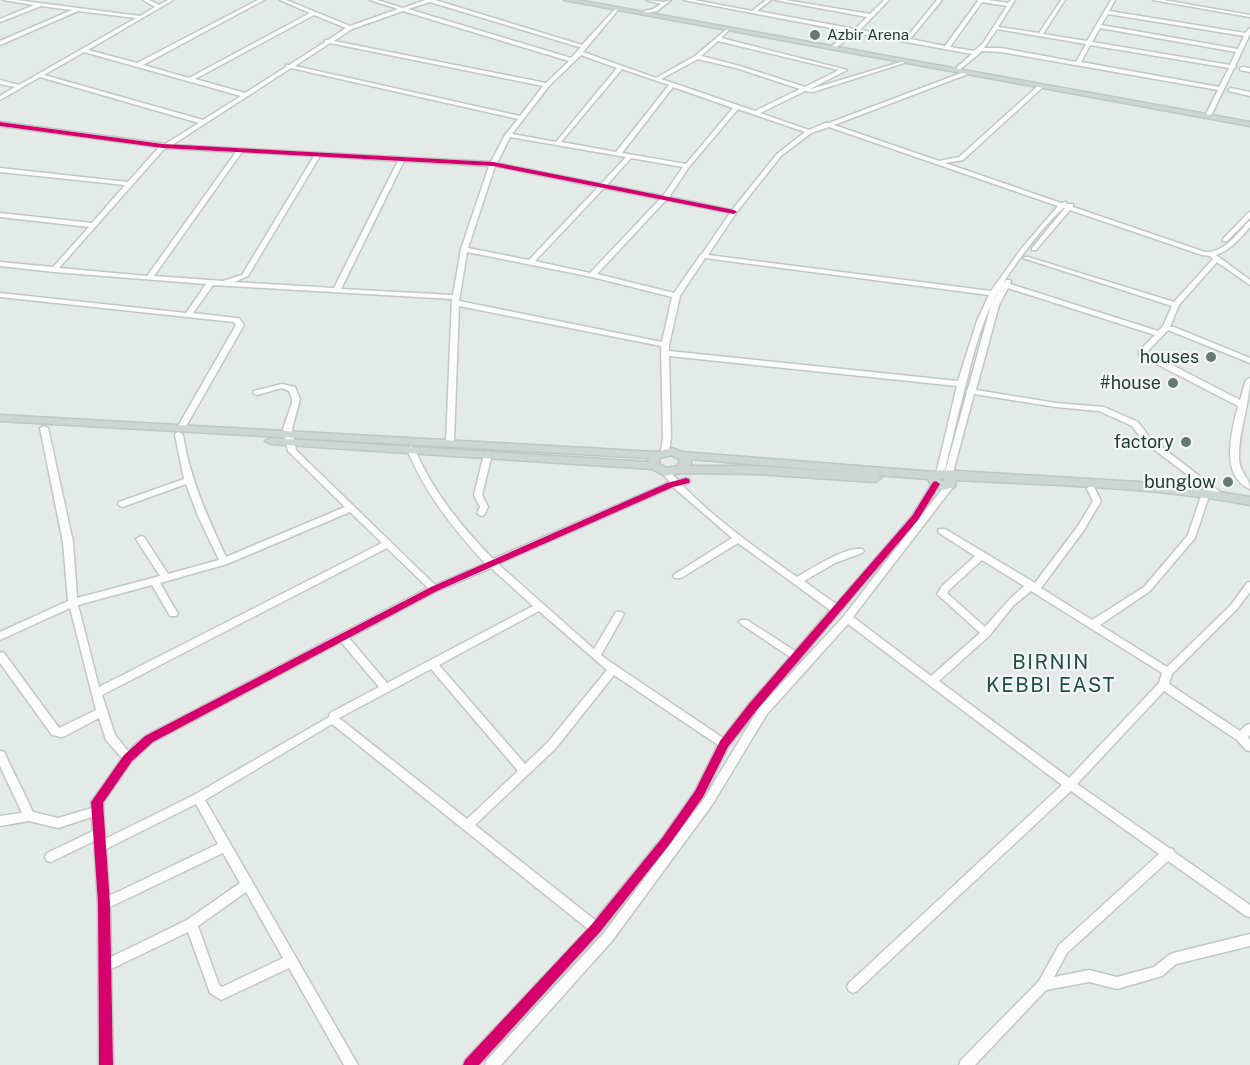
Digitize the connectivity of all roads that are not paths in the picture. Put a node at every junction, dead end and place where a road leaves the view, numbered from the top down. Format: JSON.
{"nodes":[{"id":1,"x":5,"y":0,"type":"edge"},
{"id":2,"x":34,"y":0,"type":"edge"},
{"id":3,"x":145,"y":0,"type":"edge"},
{"id":4,"x":171,"y":0,"type":"edge"},
{"id":5,"x":261,"y":0,"type":"edge"},
{"id":6,"x":282,"y":0,"type":"edge"},
{"id":7,"x":372,"y":0,"type":"edge"},
{"id":8,"x":430,"y":0,"type":"edge"},
{"id":9,"x":567,"y":0,"type":"edge"},
{"id":10,"x":580,"y":0,"type":"edge"},
{"id":11,"x":648,"y":0,"type":"edge"},
{"id":12,"x":686,"y":0,"type":"edge"},
{"id":13,"x":720,"y":0,"type":"edge"},
{"id":14,"x":769,"y":0,"type":"edge"},
{"id":15,"x":777,"y":0,"type":"edge"},
{"id":16,"x":875,"y":0,"type":"edge"},
{"id":17,"x":940,"y":0,"type":"edge"},
{"id":18,"x":980,"y":0,"type":"edge"},
{"id":19,"x":1063,"y":0,"type":"edge"},
{"id":20,"x":1113,"y":0,"type":"edge"},
{"id":21,"x":1155,"y":0,"type":"edge"},
{"id":22,"x":1227,"y":0,"type":"edge"},
{"id":23,"x":886,"y":1,"type":"edge"},
{"id":24,"x":667,"y":2,"type":"edge"},
{"id":25,"x":26,"y":3,"type":"junction"},
{"id":26,"x":1012,"y":3,"type":"edge"},
{"id":27,"x":42,"y":4,"type":"junction"},
{"id":28,"x":714,"y":5,"type":"junction"},
{"id":29,"x":159,"y":7,"type":"junction"},
{"id":30,"x":79,"y":9,"type":"junction"},
{"id":31,"x":616,"y":9,"type":"junction"},
{"id":32,"x":400,"y":10,"type":"junction"},
{"id":33,"x":1107,"y":10,"type":"junction"},
{"id":34,"x":1222,"y":11,"type":"junction"},
{"id":35,"x":657,"y":12,"type":"junction"},
{"id":36,"x":753,"y":12,"type":"junction"},
{"id":37,"x":314,"y":13,"type":"junction"},
{"id":38,"x":871,"y":16,"type":"junction"},
{"id":39,"x":1250,"y":16,"type":"edge"},
{"id":40,"x":139,"y":17,"type":"junction"},
{"id":41,"x":0,"y":21,"type":"edge"},
{"id":42,"x":703,"y":24,"type":"junction"},
{"id":43,"x":1098,"y":26,"type":"junction"},
{"id":44,"x":350,"y":28,"type":"junction"},
{"id":45,"x":997,"y":28,"type":"junction"},
{"id":46,"x":727,"y":30,"type":"junction"},
{"id":47,"x":857,"y":30,"type":"junction"},
{"id":48,"x":1248,"y":31,"type":"edge"},
{"id":49,"x":1041,"y":34,"type":"junction"},
{"id":50,"x":717,"y":39,"type":"junction"},
{"id":51,"x":907,"y":40,"type":"junction"},
{"id":52,"x":327,"y":41,"type":"junction"},
{"id":53,"x":0,"y":43,"type":"edge"},
{"id":54,"x":725,"y":43,"type":"junction"},
{"id":55,"x":1090,"y":43,"type":"junction"},
{"id":56,"x":985,"y":44,"type":"junction"},
{"id":57,"x":710,"y":46,"type":"junction"},
{"id":58,"x":835,"y":46,"type":"junction"},
{"id":59,"x":947,"y":47,"type":"junction"},
{"id":60,"x":581,"y":49,"type":"junction"},
{"id":61,"x":84,"y":50,"type":"junction"},
{"id":62,"x":1001,"y":50,"type":"junction"},
{"id":63,"x":978,"y":51,"type":"junction"},
{"id":64,"x":1240,"y":51,"type":"junction"},
{"id":65,"x":698,"y":57,"type":"junction"},
{"id":66,"x":571,"y":60,"type":"junction"},
{"id":67,"x":902,"y":62,"type":"junction"},
{"id":68,"x":138,"y":64,"type":"junction"},
{"id":69,"x":1077,"y":64,"type":"junction"},
{"id":70,"x":288,"y":66,"type":"junction"},
{"id":71,"x":1233,"y":67,"type":"junction"},
{"id":72,"x":620,"y":68,"type":"junction"},
{"id":73,"x":1242,"y":69,"type":"dead end"},
{"id":74,"x":1250,"y":70,"type":"edge"},
{"id":75,"x":962,"y":71,"type":"junction"},
{"id":76,"x":38,"y":75,"type":"junction"},
{"id":77,"x":191,"y":79,"type":"junction"},
{"id":78,"x":656,"y":80,"type":"junction"},
{"id":79,"x":0,"y":82,"type":"edge"},
{"id":80,"x":547,"y":85,"type":"junction"},
{"id":81,"x":672,"y":85,"type":"junction"},
{"id":82,"x":18,"y":86,"type":"junction"},
{"id":83,"x":1041,"y":86,"type":"junction"},
{"id":84,"x":1222,"y":89,"type":"junction"},
{"id":85,"x":806,"y":90,"type":"junction"},
{"id":86,"x":1231,"y":90,"type":"dead end"},
{"id":87,"x":245,"y":94,"type":"junction"},
{"id":88,"x":1250,"y":94,"type":"edge"},
{"id":89,"x":0,"y":98,"type":"edge"},
{"id":90,"x":736,"y":108,"type":"junction"},
{"id":91,"x":754,"y":114,"type":"junction"},
{"id":92,"x":1209,"y":114,"type":"junction"},
{"id":93,"x":522,"y":118,"type":"junction"},
{"id":94,"x":203,"y":122,"type":"junction"},
{"id":95,"x":829,"y":123,"type":"junction"},
{"id":96,"x":1250,"y":123,"type":"edge"},
{"id":97,"x":0,"y":124,"type":"edge"},
{"id":98,"x":809,"y":132,"type":"junction"},
{"id":99,"x":508,"y":135,"type":"junction"},
{"id":100,"x":558,"y":144,"type":"junction"},
{"id":101,"x":164,"y":146,"type":"junction"},
{"id":102,"x":240,"y":151,"type":"junction"},
{"id":103,"x":618,"y":154,"type":"junction"},
{"id":104,"x":318,"y":155,"type":"junction"},
{"id":105,"x":630,"y":156,"type":"junction"},
{"id":106,"x":961,"y":159,"type":"junction"},
{"id":107,"x":401,"y":160,"type":"junction"},
{"id":108,"x":942,"y":161,"type":"junction"},
{"id":109,"x":493,"y":164,"type":"junction"},
{"id":110,"x":687,"y":166,"type":"junction"},
{"id":111,"x":962,"y":168,"type":"junction"},
{"id":112,"x":0,"y":170,"type":"edge"},
{"id":113,"x":131,"y":184,"type":"junction"},
{"id":114,"x":605,"y":186,"type":"junction"},
{"id":115,"x":665,"y":198,"type":"junction"},
{"id":116,"x":1066,"y":205,"type":"junction"},
{"id":117,"x":734,"y":212,"type":"junction"},
{"id":118,"x":1250,"y":214,"type":"edge"},
{"id":119,"x":0,"y":215,"type":"edge"},
{"id":120,"x":1250,"y":224,"type":"edge"},
{"id":121,"x":92,"y":225,"type":"junction"},
{"id":122,"x":464,"y":249,"type":"junction"},
{"id":123,"x":702,"y":256,"type":"junction"},
{"id":124,"x":1212,"y":256,"type":"junction"},
{"id":125,"x":1026,"y":258,"type":"junction"},
{"id":126,"x":531,"y":262,"type":"junction"},
{"id":127,"x":0,"y":264,"type":"edge"},
{"id":128,"x":54,"y":270,"type":"junction"},
{"id":129,"x":592,"y":275,"type":"junction"},
{"id":130,"x":150,"y":276,"type":"junction"},
{"id":131,"x":245,"y":276,"type":"junction"},
{"id":132,"x":211,"y":283,"type":"junction"},
{"id":133,"x":1250,"y":283,"type":"edge"},
{"id":134,"x":222,"y":284,"type":"junction"},
{"id":135,"x":1005,"y":285,"type":"junction"},
{"id":136,"x":249,"y":286,"type":"junction"},
{"id":137,"x":336,"y":291,"type":"junction"},
{"id":138,"x":993,"y":293,"type":"junction"},
{"id":139,"x":0,"y":295,"type":"edge"},
{"id":140,"x":676,"y":296,"type":"junction"},
{"id":141,"x":457,"y":300,"type":"junction"},
{"id":142,"x":1176,"y":305,"type":"junction"},
{"id":143,"x":188,"y":315,"type":"junction"},
{"id":144,"x":1171,"y":330,"type":"dead end"},
{"id":145,"x":1160,"y":334,"type":"junction"},
{"id":146,"x":665,"y":349,"type":"junction"},
{"id":147,"x":1250,"y":361,"type":"edge"},
{"id":148,"x":1250,"y":380,"type":"edge"},
{"id":149,"x":962,"y":384,"type":"junction"},
{"id":150,"x":970,"y":391,"type":"junction"},
{"id":151,"x":257,"y":393,"type":"dead end"},
{"id":152,"x":1241,"y":404,"type":"junction"},
{"id":153,"x":0,"y":418,"type":"edge"},
{"id":154,"x":1245,"y":421,"type":"edge"},
{"id":155,"x":0,"y":426,"type":"edge"},
{"id":156,"x":44,"y":428,"type":"junction"},
{"id":157,"x":180,"y":432,"type":"junction"},
{"id":158,"x":289,"y":438,"type":"junction"},
{"id":159,"x":450,"y":441,"type":"junction"},
{"id":160,"x":411,"y":449,"type":"junction"},
{"id":161,"x":488,"y":454,"type":"junction"},
{"id":162,"x":666,"y":458,"type":"junction"},
{"id":163,"x":684,"y":475,"type":"junction"},
{"id":164,"x":189,"y":480,"type":"junction"},
{"id":165,"x":943,"y":480,"type":"junction"},
{"id":166,"x":675,"y":483,"type":"junction"},
{"id":167,"x":1250,"y":486,"type":"edge"},
{"id":168,"x":1091,"y":489,"type":"junction"},
{"id":169,"x":687,"y":494,"type":"junction"},
{"id":170,"x":1220,"y":495,"type":"junction"},
{"id":171,"x":1204,"y":499,"type":"junction"},
{"id":172,"x":1250,"y":501,"type":"edge"},
{"id":173,"x":122,"y":504,"type":"dead end"},
{"id":174,"x":1250,"y":507,"type":"edge"},
{"id":175,"x":351,"y":508,"type":"junction"},
{"id":176,"x":481,"y":513,"type":"dead end"},
{"id":177,"x":942,"y":531,"type":"dead end"},
{"id":178,"x":141,"y":539,"type":"dead end"},
{"id":179,"x":738,"y":539,"type":"junction"},
{"id":180,"x":388,"y":544,"type":"junction"},
{"id":181,"x":859,"y":551,"type":"dead end"},
{"id":182,"x":982,"y":555,"type":"junction"},
{"id":183,"x":224,"y":562,"type":"junction"},
{"id":184,"x":491,"y":562,"type":"junction"},
{"id":185,"x":678,"y":576,"type":"dead end"},
{"id":186,"x":166,"y":578,"type":"junction"},
{"id":187,"x":154,"y":580,"type":"junction"},
{"id":188,"x":797,"y":580,"type":"junction"},
{"id":189,"x":1250,"y":585,"type":"edge"},
{"id":190,"x":1033,"y":587,"type":"junction"},
{"id":191,"x":434,"y":589,"type":"junction"},
{"id":192,"x":73,"y":603,"type":"junction"},
{"id":193,"x":540,"y":606,"type":"junction"},
{"id":194,"x":837,"y":610,"type":"junction"},
{"id":195,"x":173,"y":614,"type":"dead end"},
{"id":196,"x":619,"y":614,"type":"dead end"},
{"id":197,"x":847,"y":618,"type":"junction"},
{"id":198,"x":744,"y":622,"type":"dead end"},
{"id":199,"x":1094,"y":624,"type":"junction"},
{"id":200,"x":986,"y":633,"type":"junction"},
{"id":201,"x":0,"y":636,"type":"edge"},
{"id":202,"x":343,"y":638,"type":"junction"},
{"id":203,"x":596,"y":655,"type":"junction"},
{"id":204,"x":796,"y":656,"type":"junction"},
{"id":205,"x":0,"y":657,"type":"edge"},
{"id":206,"x":432,"y":664,"type":"junction"},
{"id":207,"x":614,"y":669,"type":"junction"},
{"id":208,"x":1168,"y":672,"type":"junction"},
{"id":209,"x":931,"y":682,"type":"junction"},
{"id":210,"x":1163,"y":685,"type":"junction"},
{"id":211,"x":386,"y":689,"type":"junction"},
{"id":212,"x":96,"y":693,"type":"junction"},
{"id":213,"x":102,"y":712,"type":"junction"},
{"id":214,"x":333,"y":719,"type":"junction"},
{"id":215,"x":1250,"y":728,"type":"edge"},
{"id":216,"x":1241,"y":737,"type":"junction"},
{"id":217,"x":724,"y":744,"type":"junction"},
{"id":218,"x":1250,"y":747,"type":"edge"},
{"id":219,"x":0,"y":755,"type":"edge"},
{"id":220,"x":128,"y":758,"type":"junction"},
{"id":221,"x":525,"y":771,"type":"junction"},
{"id":222,"x":1070,"y":785,"type":"junction"},
{"id":223,"x":198,"y":798,"type":"junction"},
{"id":224,"x":97,"y":811,"type":"junction"},
{"id":225,"x":29,"y":816,"type":"junction"},
{"id":226,"x":0,"y":821,"type":"edge"},
{"id":227,"x":468,"y":825,"type":"junction"},
{"id":228,"x":101,"y":839,"type":"junction"},
{"id":229,"x":226,"y":846,"type":"junction"},
{"id":230,"x":1169,"y":853,"type":"junction"},
{"id":231,"x":51,"y":857,"type":"dead end"},
{"id":232,"x":247,"y":885,"type":"junction"},
{"id":233,"x":104,"y":904,"type":"junction"},
{"id":234,"x":1250,"y":912,"type":"edge"},
{"id":235,"x":190,"y":924,"type":"junction"},
{"id":236,"x":596,"y":928,"type":"junction"},
{"id":237,"x":1250,"y":940,"type":"edge"},
{"id":238,"x":290,"y":961,"type":"junction"},
{"id":239,"x":106,"y":965,"type":"junction"},
{"id":240,"x":1043,"y":985,"type":"junction"},
{"id":241,"x":853,"y":987,"type":"dead end"},
{"id":242,"x":505,"y":1029,"type":"junction"},
{"id":243,"x":517,"y":1038,"type":"junction"},
{"id":244,"x":106,"y":1065,"type":"edge"},
{"id":245,"x":351,"y":1065,"type":"edge"},
{"id":246,"x":470,"y":1065,"type":"edge"},
{"id":247,"x":492,"y":1065,"type":"edge"},
{"id":248,"x":966,"y":1065,"type":"edge"}],
"edges":[{"from":1,"to":25,"type":"street"},
{"from":2,"to":25,"type":"street"},
{"from":3,"to":29,"type":"street"},
{"from":4,"to":29,"type":"street"},
{"from":5,"to":68,"type":"street"},
{"from":6,"to":37,"type":"street"},
{"from":7,"to":32,"type":"street"},
{"from":8,"to":32,"type":"street"},
{"from":8,"to":60,"type":"street"},
{"from":9,"to":31,"type":"main road"},
{"from":10,"to":35,"type":"main road"},
{"from":11,"to":24,"type":"street"},
{"from":12,"to":28,"type":"street"},
{"from":13,"to":28,"type":"street"},
{"from":14,"to":36,"type":"street"},
{"from":15,"to":38,"type":"street"},
{"from":16,"to":23,"type":"street"},
{"from":17,"to":51,"type":"street"},
{"from":18,"to":26,"type":"street"},
{"from":18,"to":59,"type":"street"},
{"from":19,"to":49,"type":"street"},
{"from":20,"to":33,"type":"street"},
{"from":21,"to":34,"type":"street"},
{"from":22,"to":34,"type":"street"},
{"from":23,"to":38,"type":"street"},
{"from":24,"to":35,"type":"street"},
{"from":25,"to":27,"type":"street"},
{"from":26,"to":45,"type":"street"},
{"from":27,"to":30,"type":"street"},
{"from":27,"to":41,"type":"street"},
{"from":28,"to":36,"type":"street"},
{"from":29,"to":40,"type":"street"},
{"from":30,"to":40,"type":"street"},
{"from":30,"to":53,"type":"street"},
{"from":31,"to":42,"type":"main road"},
{"from":31,"to":60,"type":"street"},
{"from":32,"to":44,"type":"street"},
{"from":32,"to":66,"type":"street"},
{"from":33,"to":43,"type":"street"},
{"from":33,"to":48,"type":"street"},
{"from":34,"to":39,"type":"street"},
{"from":35,"to":42,"type":"main road"},
{"from":36,"to":47,"type":"street"},
{"from":37,"to":44,"type":"street"},
{"from":37,"to":77,"type":"street"},
{"from":38,"to":47,"type":"street"},
{"from":40,"to":61,"type":"street"},
{"from":42,"to":46,"type":"main road"},
{"from":42,"to":58,"type":"main road"},
{"from":43,"to":55,"type":"street"},
{"from":43,"to":64,"type":"street"},
{"from":44,"to":52,"type":"street"},
{"from":45,"to":49,"type":"street"},
{"from":45,"to":56,"type":"street"},
{"from":46,"to":50,"type":"street"},
{"from":46,"to":67,"type":"main road"},
{"from":47,"to":51,"type":"street"},
{"from":47,"to":58,"type":"street"},
{"from":48,"to":64,"type":"street"},
{"from":49,"to":55,"type":"street"},
{"from":50,"to":54,"type":"street"},
{"from":50,"to":57,"type":"street"},
{"from":51,"to":59,"type":"street"},
{"from":52,"to":70,"type":"street"},
{"from":52,"to":80,"type":"street"},
{"from":54,"to":57,"type":"street"},
{"from":54,"to":85,"type":"street"},
{"from":55,"to":69,"type":"street"},
{"from":55,"to":71,"type":"street"},
{"from":56,"to":62,"type":"street"},
{"from":56,"to":63,"type":"street"},
{"from":57,"to":65,"type":"street"},
{"from":58,"to":75,"type":"main road"},
{"from":59,"to":63,"type":"street"},
{"from":60,"to":66,"type":"street"},
{"from":60,"to":72,"type":"street"},
{"from":61,"to":68,"type":"street"},
{"from":61,"to":76,"type":"street"},
{"from":62,"to":63,"type":"street"},
{"from":62,"to":69,"type":"street"},
{"from":63,"to":75,"type":"street"},
{"from":64,"to":71,"type":"street"},
{"from":65,"to":78,"type":"street"},
{"from":65,"to":85,"type":"street"},
{"from":66,"to":80,"type":"street"},
{"from":67,"to":75,"type":"main road"},
{"from":67,"to":85,"type":"street"},
{"from":68,"to":77,"type":"street"},
{"from":69,"to":84,"type":"street"},
{"from":70,"to":87,"type":"street"},
{"from":70,"to":93,"type":"street"},
{"from":71,"to":84,"type":"street"},
{"from":72,"to":78,"type":"street"},
{"from":72,"to":100,"type":"street"},
{"from":73,"to":74,"type":"street"},
{"from":75,"to":83,"type":"main road"},
{"from":75,"to":92,"type":"main road"},
{"from":75,"to":95,"type":"street"},
{"from":76,"to":82,"type":"street"},
{"from":76,"to":94,"type":"street"},
{"from":77,"to":87,"type":"street"},
{"from":78,"to":81,"type":"street"},
{"from":79,"to":82,"type":"street"},
{"from":80,"to":93,"type":"street"},
{"from":81,"to":90,"type":"street"},
{"from":81,"to":103,"type":"street"},
{"from":82,"to":89,"type":"street"},
{"from":83,"to":96,"type":"main road"},
{"from":83,"to":106,"type":"street"},
{"from":84,"to":92,"type":"street"},
{"from":85,"to":91,"type":"street"},
{"from":86,"to":88,"type":"street"},
{"from":87,"to":94,"type":"street"},
{"from":90,"to":91,"type":"street"},
{"from":90,"to":110,"type":"street"},
{"from":91,"to":98,"type":"street"},
{"from":92,"to":96,"type":"main road"},
{"from":93,"to":99,"type":"street"},
{"from":94,"to":101,"type":"street"},
{"from":95,"to":98,"type":"street"},
{"from":95,"to":108,"type":"street"},
{"from":95,"to":116,"type":"street"},
{"from":97,"to":101,"type":"street"},
{"from":98,"to":117,"type":"street"},
{"from":99,"to":100,"type":"street"},
{"from":99,"to":109,"type":"street"},
{"from":100,"to":103,"type":"street"},
{"from":101,"to":102,"type":"street"},
{"from":101,"to":113,"type":"street"},
{"from":102,"to":104,"type":"street"},
{"from":102,"to":130,"type":"street"},
{"from":103,"to":105,"type":"street"},
{"from":104,"to":107,"type":"street"},
{"from":104,"to":131,"type":"street"},
{"from":105,"to":110,"type":"street"},
{"from":105,"to":114,"type":"street"},
{"from":106,"to":108,"type":"street"},
{"from":106,"to":111,"type":"street"},
{"from":107,"to":109,"type":"street"},
{"from":107,"to":137,"type":"street"},
{"from":108,"to":111,"type":"street"},
{"from":109,"to":114,"type":"street"},
{"from":109,"to":122,"type":"street"},
{"from":110,"to":115,"type":"street"},
{"from":111,"to":116,"type":"street"},
{"from":112,"to":113,"type":"street"},
{"from":113,"to":121,"type":"street"},
{"from":114,"to":115,"type":"street"},
{"from":114,"to":126,"type":"street"},
{"from":115,"to":117,"type":"street"},
{"from":115,"to":129,"type":"street"},
{"from":116,"to":124,"type":"street"},
{"from":116,"to":125,"type":"street"},
{"from":116,"to":138,"type":"street"},
{"from":117,"to":123,"type":"street"},
{"from":118,"to":124,"type":"street"},
{"from":119,"to":121,"type":"street"},
{"from":120,"to":124,"type":"street"},
{"from":121,"to":128,"type":"street"},
{"from":122,"to":126,"type":"street"},
{"from":122,"to":141,"type":"street"},
{"from":123,"to":138,"type":"street"},
{"from":123,"to":140,"type":"street"},
{"from":124,"to":133,"type":"street"},
{"from":124,"to":142,"type":"street"},
{"from":125,"to":135,"type":"street"},
{"from":125,"to":142,"type":"street"},
{"from":126,"to":129,"type":"street"},
{"from":127,"to":128,"type":"street"},
{"from":128,"to":130,"type":"street"},
{"from":129,"to":140,"type":"street"},
{"from":130,"to":132,"type":"street"},
{"from":131,"to":134,"type":"street"},
{"from":131,"to":136,"type":"street"},
{"from":132,"to":134,"type":"street"},
{"from":132,"to":143,"type":"street"},
{"from":134,"to":136,"type":"street"},
{"from":135,"to":145,"type":"street"},
{"from":135,"to":150,"type":"street"},
{"from":136,"to":137,"type":"street"},
{"from":137,"to":141,"type":"street"},
{"from":138,"to":149,"type":"street"},
{"from":139,"to":143,"type":"street"},
{"from":140,"to":146,"type":"street"},
{"from":141,"to":146,"type":"street"},
{"from":141,"to":159,"type":"street"},
{"from":142,"to":145,"type":"street"},
{"from":143,"to":157,"type":"street"},
{"from":144,"to":147,"type":"street"},
{"from":145,"to":152,"type":"street"},
{"from":146,"to":149,"type":"street"},
{"from":146,"to":162,"type":"street"},
{"from":148,"to":152,"type":"street"},
{"from":149,"to":165,"type":"street"},
{"from":150,"to":165,"type":"street"},
{"from":150,"to":170,"type":"street"},
{"from":151,"to":158,"type":"street"},
{"from":152,"to":154,"type":"street"},
{"from":153,"to":157,"type":"main road"},
{"from":154,"to":167,"type":"street"},
{"from":155,"to":156,"type":"main road"},
{"from":156,"to":157,"type":"main road"},
{"from":156,"to":192,"type":"street"},
{"from":157,"to":158,"type":"main road"},
{"from":157,"to":164,"type":"street"},
{"from":158,"to":159,"type":"main road"},
{"from":158,"to":160,"type":"main road"},
{"from":158,"to":175,"type":"street"},
{"from":159,"to":162,"type":"main road"},
{"from":160,"to":161,"type":"main road"},
{"from":160,"to":184,"type":"street"},
{"from":161,"to":162,"type":"main road"},
{"from":161,"to":176,"type":"street"},
{"from":162,"to":163,"type":"main road"},
{"from":162,"to":163,"type":"main road"},
{"from":162,"to":165,"type":"main road"},
{"from":162,"to":166,"type":"street"},
{"from":163,"to":165,"type":"main road"},
{"from":163,"to":166,"type":"street"},
{"from":163,"to":169,"type":"street"},
{"from":164,"to":173,"type":"street"},
{"from":164,"to":183,"type":"street"},
{"from":165,"to":168,"type":"main road"},
{"from":165,"to":170,"type":"main road"},
{"from":165,"to":194,"type":"street"},
{"from":165,"to":197,"type":"street"},
{"from":166,"to":169,"type":"street"},
{"from":166,"to":184,"type":"street"},
{"from":168,"to":171,"type":"main road"},
{"from":168,"to":190,"type":"street"},
{"from":169,"to":179,"type":"street"},
{"from":170,"to":172,"type":"main road"},
{"from":171,"to":174,"type":"main road"},
{"from":171,"to":199,"type":"street"},
{"from":175,"to":180,"type":"street"},
{"from":175,"to":183,"type":"street"},
{"from":177,"to":182,"type":"street"},
{"from":178,"to":186,"type":"street"},
{"from":179,"to":185,"type":"street"},
{"from":179,"to":188,"type":"street"},
{"from":180,"to":191,"type":"street"},
{"from":180,"to":212,"type":"street"},
{"from":181,"to":188,"type":"street"},
{"from":182,"to":190,"type":"street"},
{"from":182,"to":200,"type":"street"},
{"from":183,"to":186,"type":"street"},
{"from":184,"to":191,"type":"street"},
{"from":184,"to":193,"type":"street"},
{"from":186,"to":187,"type":"street"},
{"from":187,"to":192,"type":"street"},
{"from":187,"to":195,"type":"street"},
{"from":188,"to":194,"type":"street"},
{"from":189,"to":208,"type":"street"},
{"from":190,"to":199,"type":"street"},
{"from":190,"to":200,"type":"street"},
{"from":191,"to":202,"type":"street"},
{"from":192,"to":201,"type":"street"},
{"from":192,"to":212,"type":"street"},
{"from":193,"to":203,"type":"street"},
{"from":193,"to":206,"type":"street"},
{"from":194,"to":204,"type":"street"},
{"from":196,"to":203,"type":"street"},
{"from":197,"to":209,"type":"street"},
{"from":197,"to":243,"type":"street"},
{"from":198,"to":204,"type":"street"},
{"from":199,"to":208,"type":"street"},
{"from":200,"to":209,"type":"street"},
{"from":202,"to":211,"type":"street"},
{"from":202,"to":220,"type":"street"},
{"from":203,"to":207,"type":"street"},
{"from":204,"to":217,"type":"street"},
{"from":205,"to":213,"type":"street"},
{"from":206,"to":211,"type":"street"},
{"from":206,"to":221,"type":"street"},
{"from":207,"to":217,"type":"street"},
{"from":207,"to":221,"type":"street"},
{"from":208,"to":210,"type":"street"},
{"from":209,"to":222,"type":"street"},
{"from":210,"to":216,"type":"street"},
{"from":210,"to":222,"type":"street"},
{"from":211,"to":214,"type":"street"},
{"from":212,"to":213,"type":"street"},
{"from":213,"to":220,"type":"street"},
{"from":214,"to":223,"type":"street"},
{"from":214,"to":227,"type":"street"},
{"from":215,"to":216,"type":"street"},
{"from":216,"to":218,"type":"street"},
{"from":217,"to":236,"type":"street"},
{"from":219,"to":225,"type":"street"},
{"from":220,"to":224,"type":"street"},
{"from":221,"to":227,"type":"street"},
{"from":222,"to":230,"type":"street"},
{"from":222,"to":241,"type":"street"},
{"from":223,"to":228,"type":"street"},
{"from":223,"to":229,"type":"street"},
{"from":224,"to":225,"type":"street"},
{"from":224,"to":228,"type":"street"},
{"from":225,"to":226,"type":"street"},
{"from":227,"to":236,"type":"street"},
{"from":228,"to":231,"type":"street"},
{"from":228,"to":233,"type":"street"},
{"from":229,"to":232,"type":"street"},
{"from":229,"to":233,"type":"street"},
{"from":230,"to":234,"type":"street"},
{"from":230,"to":240,"type":"street"},
{"from":232,"to":235,"type":"street"},
{"from":232,"to":238,"type":"street"},
{"from":233,"to":239,"type":"street"},
{"from":235,"to":238,"type":"street"},
{"from":235,"to":239,"type":"street"},
{"from":236,"to":242,"type":"street"},
{"from":237,"to":240,"type":"street"},
{"from":238,"to":245,"type":"street"},
{"from":239,"to":244,"type":"street"},
{"from":240,"to":248,"type":"street"},
{"from":242,"to":243,"type":"street"},
{"from":242,"to":246,"type":"street"},
{"from":243,"to":247,"type":"street"}]}
